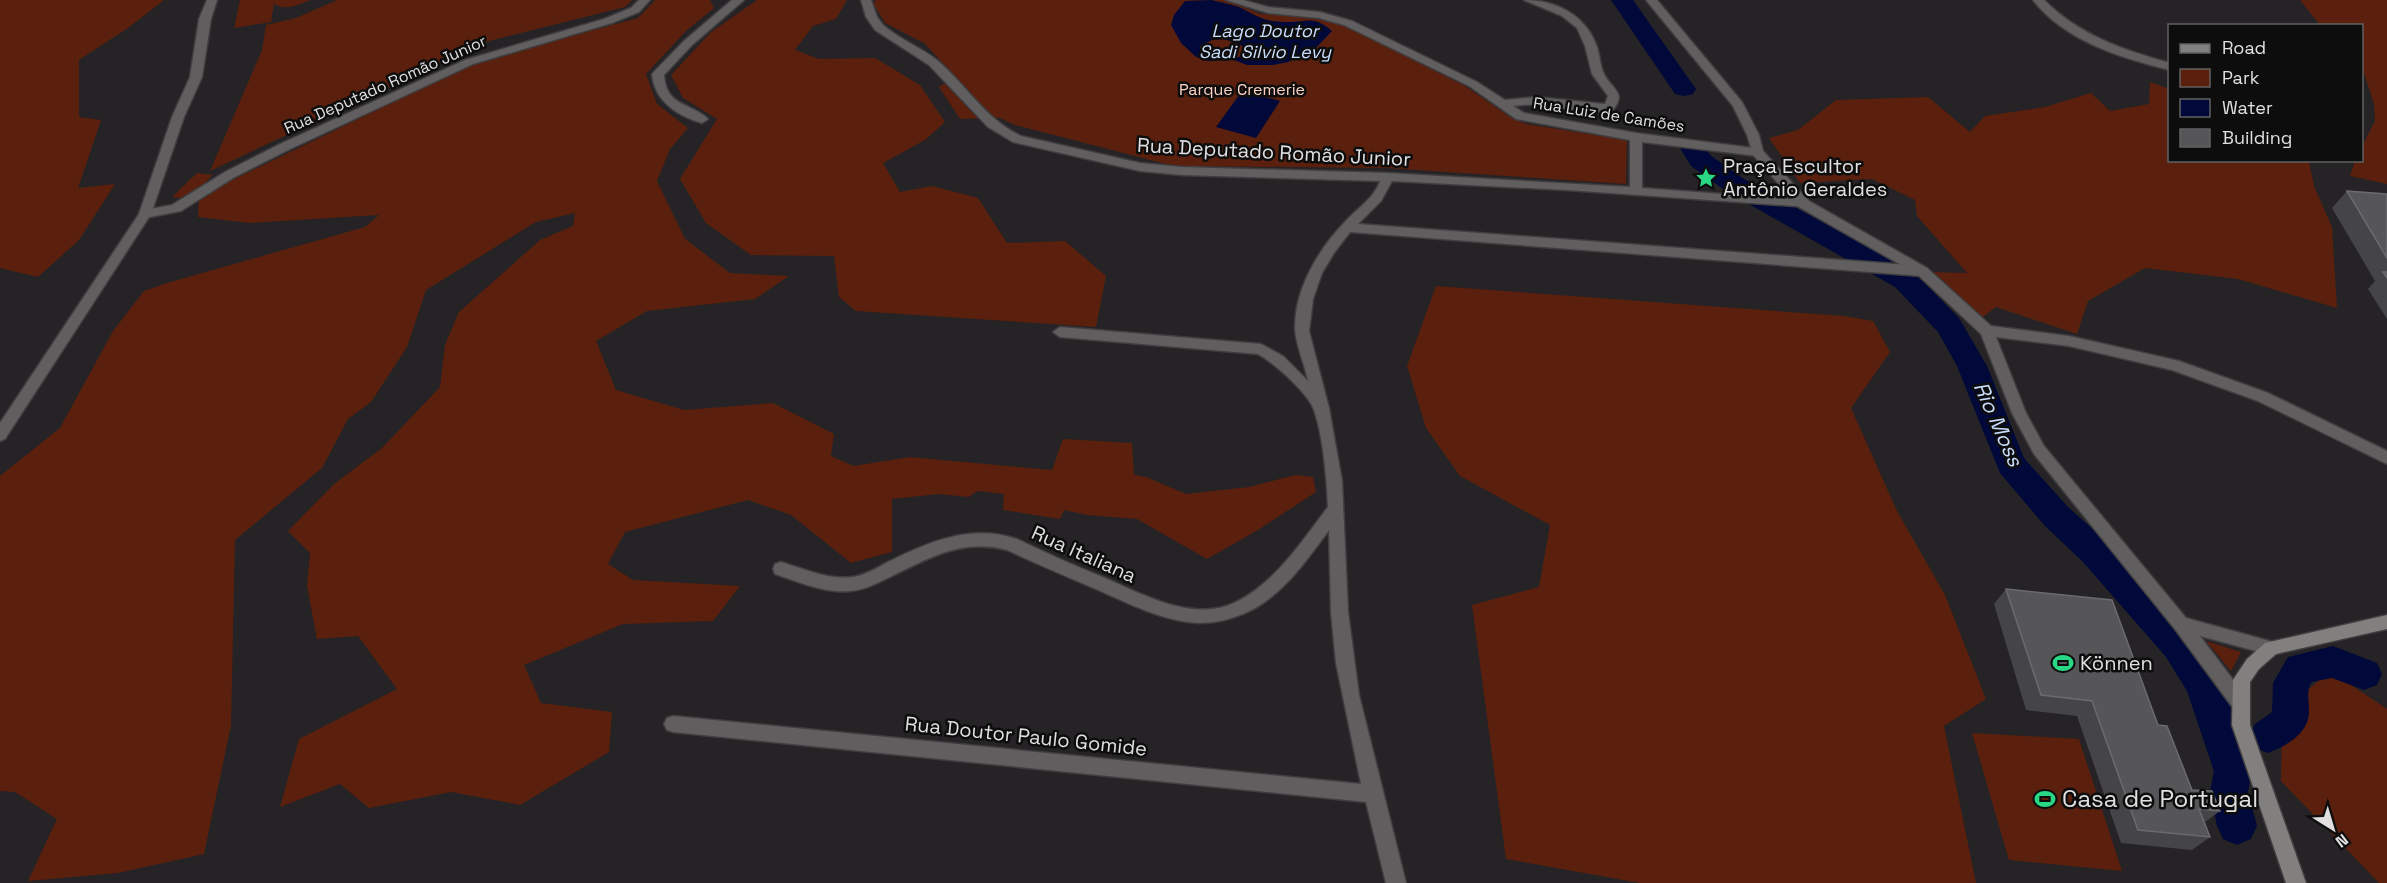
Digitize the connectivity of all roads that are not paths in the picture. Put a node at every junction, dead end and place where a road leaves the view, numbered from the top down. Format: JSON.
{"nodes":[{"id":1,"x":212,"y":0,"type":"edge"},
{"id":2,"x":645,"y":0,"type":"edge"},
{"id":3,"x":739,"y":0,"type":"edge"},
{"id":4,"x":866,"y":0,"type":"edge"},
{"id":5,"x":1231,"y":0,"type":"edge"},
{"id":6,"x":1529,"y":0,"type":"edge"},
{"id":7,"x":1651,"y":0,"type":"edge"},
{"id":8,"x":2038,"y":0,"type":"edge"},
{"id":9,"x":2168,"y":68,"type":"edge"},
{"id":10,"x":1503,"y":105,"type":"junction"},
{"id":11,"x":702,"y":119,"type":"dead end"},
{"id":12,"x":1636,"y":137,"type":"junction"},
{"id":13,"x":1757,"y":152,"type":"junction"},
{"id":14,"x":1387,"y":177,"type":"junction"},
{"id":15,"x":1636,"y":191,"type":"junction"},
{"id":16,"x":1804,"y":204,"type":"junction"},
{"id":17,"x":145,"y":214,"type":"junction"},
{"id":18,"x":1347,"y":227,"type":"junction"},
{"id":19,"x":1922,"y":271,"type":"junction"},
{"id":20,"x":1987,"y":331,"type":"junction"},
{"id":21,"x":1060,"y":332,"type":"dead end"},
{"id":22,"x":1320,"y":405,"type":"junction"},
{"id":23,"x":0,"y":435,"type":"edge"},
{"id":24,"x":2387,"y":458,"type":"edge"},
{"id":25,"x":1336,"y":509,"type":"junction"},
{"id":26,"x":781,"y":569,"type":"dead end"},
{"id":27,"x":2387,"y":622,"type":"edge"},
{"id":28,"x":2181,"y":624,"type":"junction"},
{"id":29,"x":2271,"y":648,"type":"junction"},
{"id":30,"x":2240,"y":703,"type":"junction"},
{"id":31,"x":673,"y":724,"type":"dead end"},
{"id":32,"x":1373,"y":794,"type":"junction"},
{"id":33,"x":1396,"y":883,"type":"edge"},
{"id":34,"x":2296,"y":883,"type":"edge"}],
"edges":[{"from":1,"to":17,"type":"street"},
{"from":2,"to":17,"type":"street","name":"Rua Deputado Romão Junior"},
{"from":3,"to":11,"type":"street"},
{"from":4,"to":14,"type":"street","name":"Rua Deputado Romão Junior"},
{"from":5,"to":10,"type":"street","name":"Rua Luiz de Camões"},
{"from":6,"to":10,"type":"street"},
{"from":7,"to":13,"type":"street"},
{"from":8,"to":9,"type":"street"},
{"from":10,"to":12,"type":"street","name":"Rua Luiz de Camões"},
{"from":12,"to":13,"type":"street","name":"Rua Luiz de Camões"},
{"from":12,"to":15,"type":"street"},
{"from":13,"to":16,"type":"street"},
{"from":14,"to":15,"type":"street","name":"Rua Deputado Romão Junior"},
{"from":14,"to":18,"type":"street"},
{"from":15,"to":16,"type":"street","name":"Rua Deputado Romão Junior"},
{"from":16,"to":19,"type":"street"},
{"from":17,"to":23,"type":"street"},
{"from":18,"to":19,"type":"street"},
{"from":18,"to":22,"type":"street"},
{"from":19,"to":20,"type":"street"},
{"from":20,"to":24,"type":"street"},
{"from":20,"to":28,"type":"street"},
{"from":21,"to":22,"type":"street"},
{"from":22,"to":25,"type":"street"},
{"from":25,"to":26,"type":"street","name":"Rua Italiana"},
{"from":25,"to":32,"type":"street"},
{"from":27,"to":29,"type":"main road"},
{"from":28,"to":29,"type":"street"},
{"from":28,"to":30,"type":"street"},
{"from":29,"to":30,"type":"main road"},
{"from":30,"to":34,"type":"main road"},
{"from":31,"to":32,"type":"street","name":"Rua Doutor Paulo Gomide"},
{"from":32,"to":33,"type":"street"}]}
